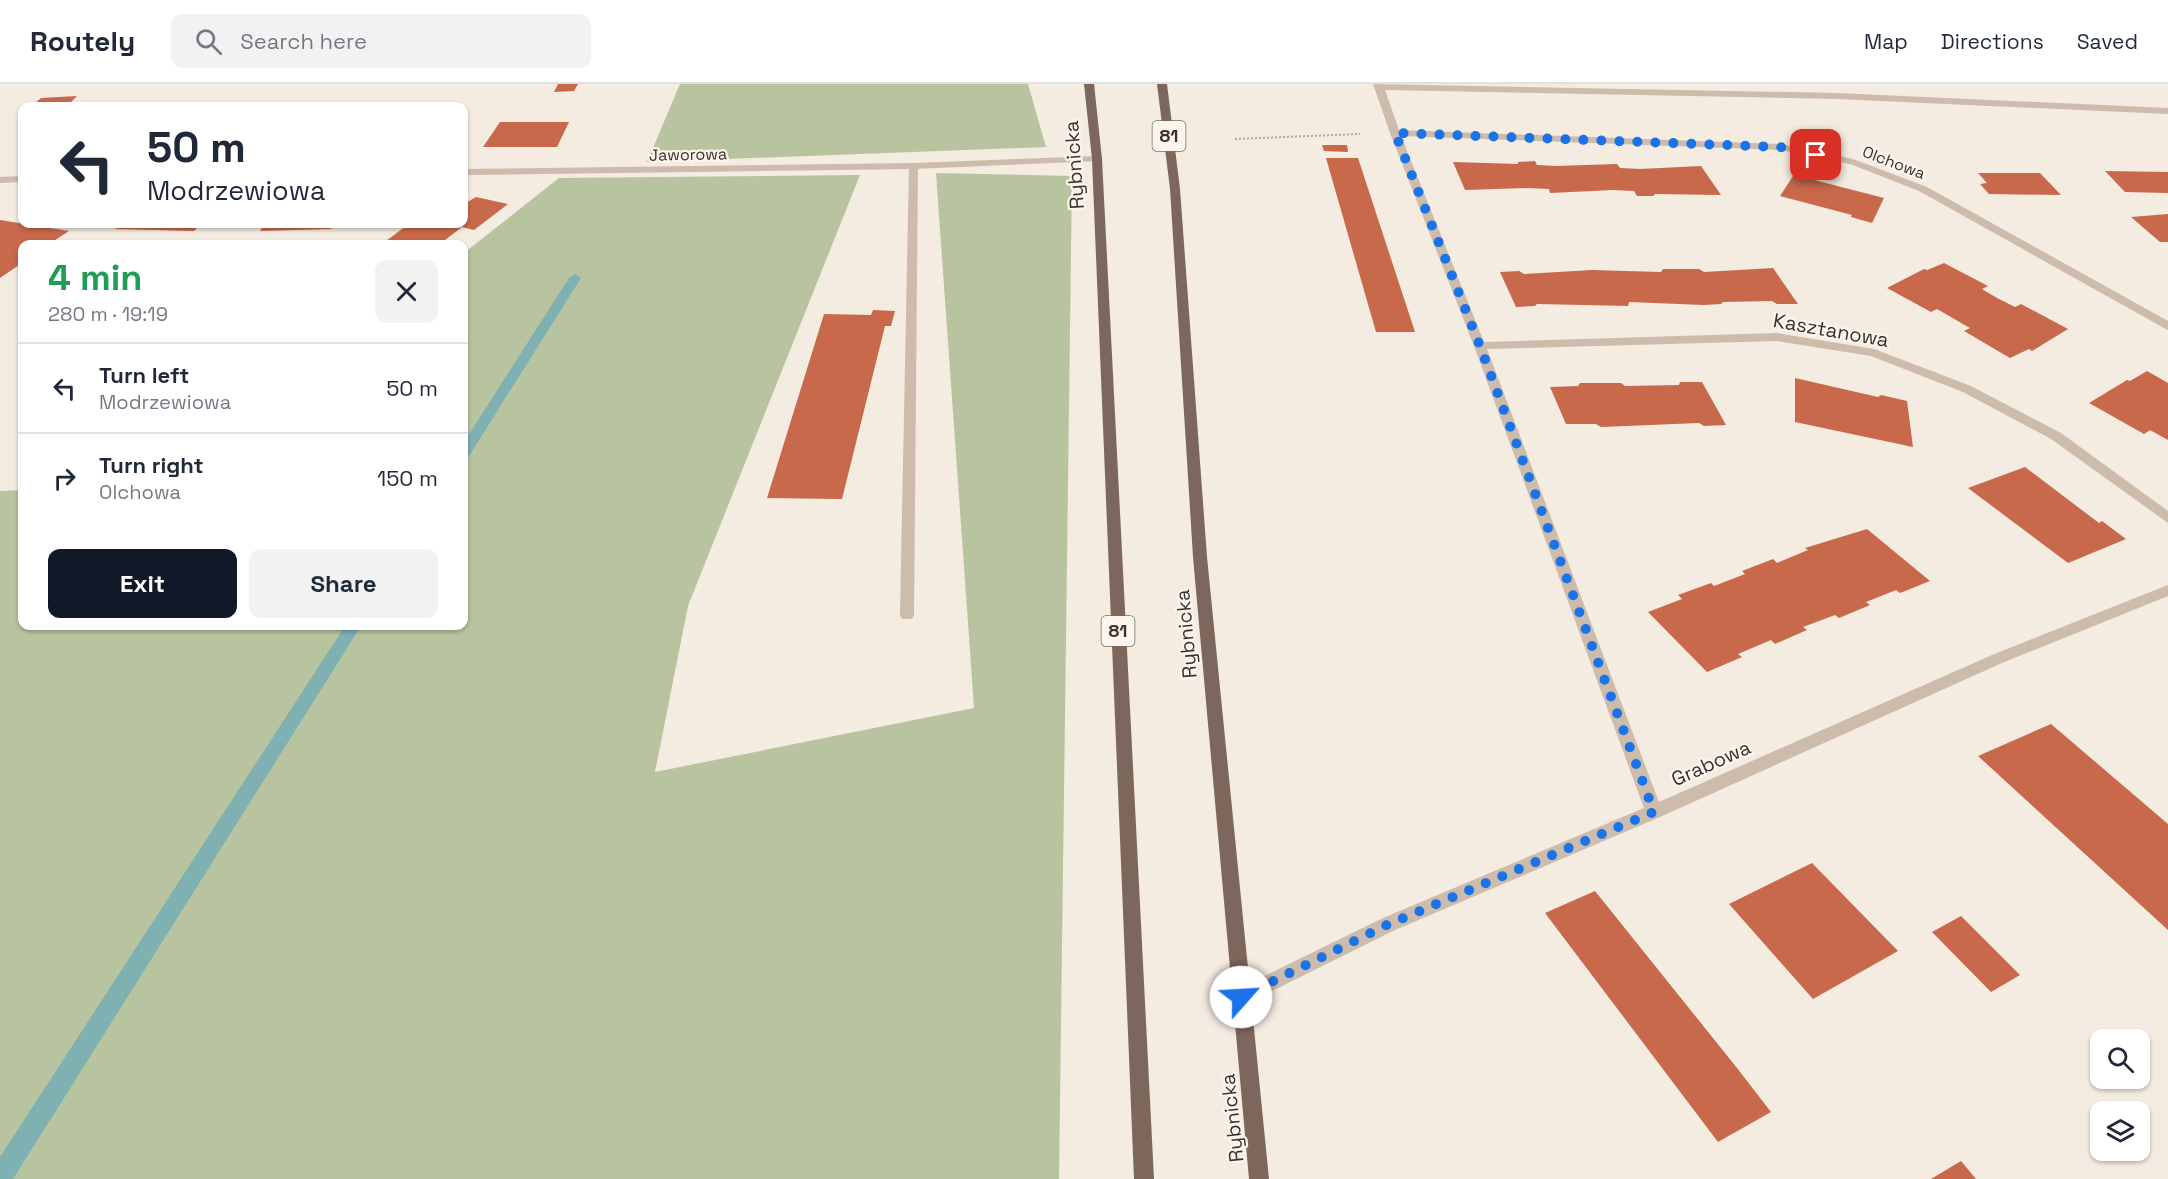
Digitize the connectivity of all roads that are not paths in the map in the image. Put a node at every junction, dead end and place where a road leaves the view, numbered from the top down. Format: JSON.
{"nodes":[{"id":1,"x":1089,"y":84,"type":"edge"},
{"id":2,"x":1162,"y":84,"type":"edge"},
{"id":3,"x":1379,"y":86,"type":"edge"},
{"id":4,"x":2168,"y":111,"type":"edge"},
{"id":5,"x":1395,"y":133,"type":"junction"},
{"id":6,"x":1097,"y":159,"type":"junction"},
{"id":7,"x":913,"y":165,"type":"junction"},
{"id":8,"x":468,"y":172,"type":"edge"},
{"id":9,"x":18,"y":179,"type":"edge"},
{"id":10,"x":0,"y":180,"type":"edge"},
{"id":11,"x":2168,"y":326,"type":"edge"},
{"id":12,"x":1480,"y":346,"type":"junction"},
{"id":13,"x":2168,"y":518,"type":"edge"},
{"id":14,"x":2168,"y":590,"type":"edge"},
{"id":15,"x":907,"y":615,"type":"dead end"},
{"id":16,"x":1654,"y":812,"type":"junction"},
{"id":17,"x":1241,"y":997,"type":"junction"},
{"id":18,"x":1144,"y":1179,"type":"edge"},
{"id":19,"x":1259,"y":1179,"type":"edge"}],
"edges":[{"from":1,"to":6,"type":"main road","name":"Rybnicka","number":"81"},
{"from":2,"to":17,"type":"main road","name":"Rybnicka","number":"81"},
{"from":3,"to":4,"type":"street"},
{"from":3,"to":5,"type":"street"},
{"from":5,"to":11,"type":"street","name":"Olchowa"},
{"from":5,"to":12,"type":"street"},
{"from":6,"to":7,"type":"street","name":"Jaworowa"},
{"from":6,"to":18,"type":"main road","name":"Rybnicka","number":"81"},
{"from":7,"to":8,"type":"street","name":"Jaworowa"},
{"from":7,"to":15,"type":"street"},
{"from":9,"to":10,"type":"street"},
{"from":12,"to":13,"type":"street","name":"Kasztanowa"},
{"from":12,"to":16,"type":"street"},
{"from":14,"to":16,"type":"street","name":"Grabowa"},
{"from":16,"to":17,"type":"street","name":"Grabowa"},
{"from":17,"to":19,"type":"main road","name":"Rybnicka","number":"81"}]}
